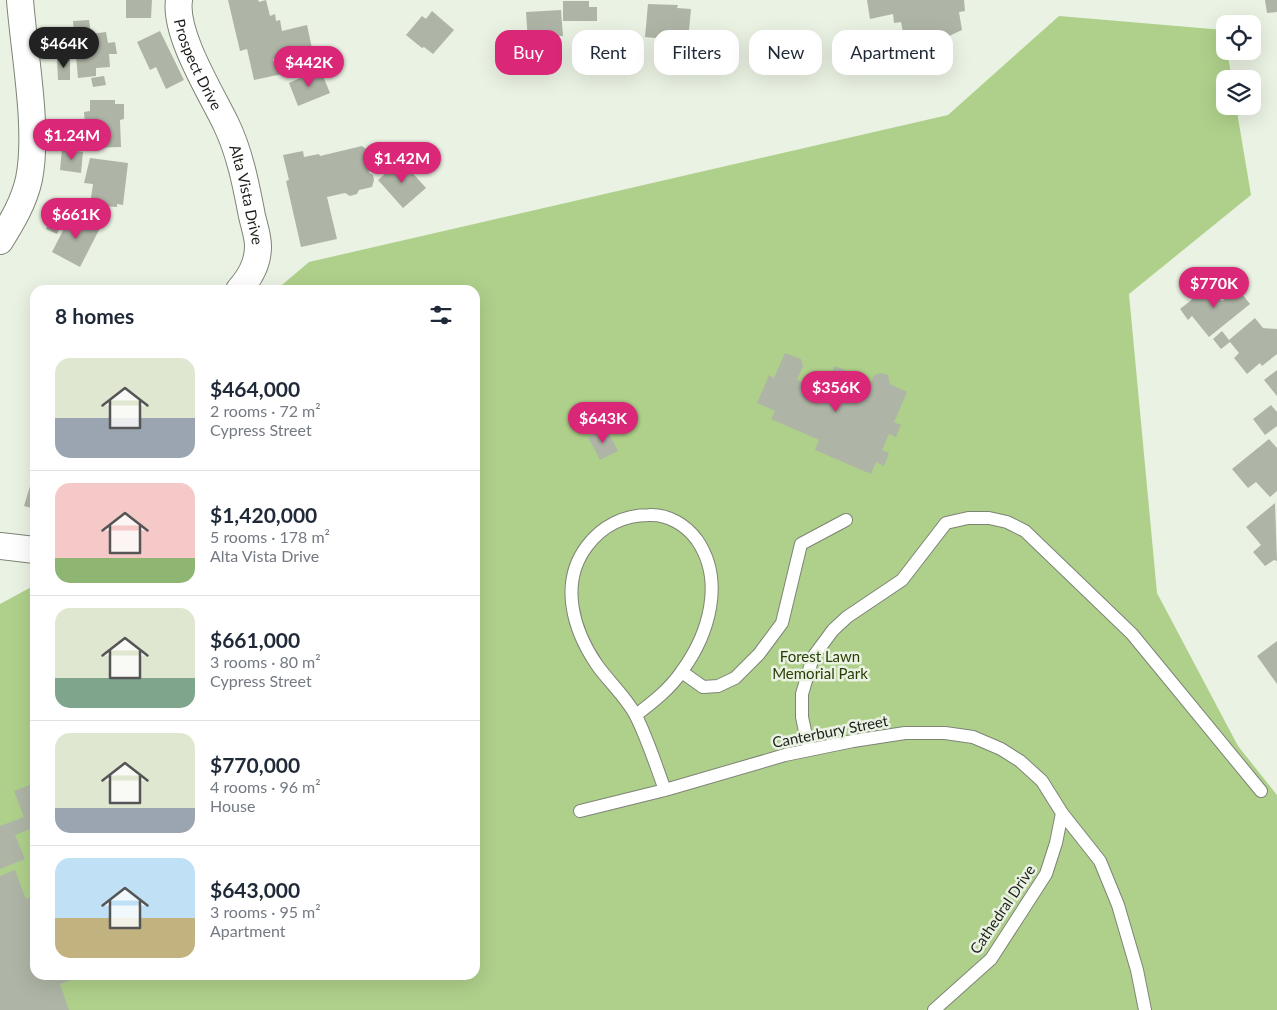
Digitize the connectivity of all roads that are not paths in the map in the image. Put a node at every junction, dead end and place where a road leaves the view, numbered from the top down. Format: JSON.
{"nodes":[{"id":1,"x":20,"y":0,"type":"edge"},
{"id":2,"x":179,"y":0,"type":"edge"},
{"id":3,"x":227,"y":126,"type":"joint"},
{"id":4,"x":0,"y":242,"type":"edge"},
{"id":5,"x":243,"y":285,"type":"edge"},
{"id":6,"x":846,"y":520,"type":"dead end"},
{"id":7,"x":0,"y":546,"type":"edge"},
{"id":8,"x":30,"y":549,"type":"edge"},
{"id":9,"x":682,"y":672,"type":"junction"},
{"id":10,"x":636,"y":715,"type":"junction"},
{"id":11,"x":809,"y":750,"type":"junction"},
{"id":12,"x":665,"y":790,"type":"junction"},
{"id":13,"x":1261,"y":791,"type":"dead end"},
{"id":14,"x":580,"y":810,"type":"dead end"},
{"id":15,"x":1062,"y":813,"type":"junction"},
{"id":16,"x":934,"y":1010,"type":"edge"},
{"id":17,"x":1146,"y":1010,"type":"edge"}],
"edges":[{"from":1,"to":4,"type":"street"},
{"from":2,"to":3,"type":"street","name":"Prospect Drive"},
{"from":3,"to":5,"type":"street","name":"Alta Vista Drive"},
{"from":6,"to":9,"type":"lane"},
{"from":7,"to":8,"type":"street"},
{"from":9,"to":10,"type":"lane"},
{"from":9,"to":10,"type":"lane"},
{"from":10,"to":12,"type":"lane"},
{"from":11,"to":12,"type":"lane","name":"Canterbury Street"},
{"from":11,"to":13,"type":"lane"},
{"from":11,"to":15,"type":"lane","name":"Canterbury Street"},
{"from":12,"to":14,"type":"lane","name":"Canterbury Street"},
{"from":15,"to":16,"type":"lane","name":"Cathedral Drive"},
{"from":15,"to":17,"type":"lane"}]}
